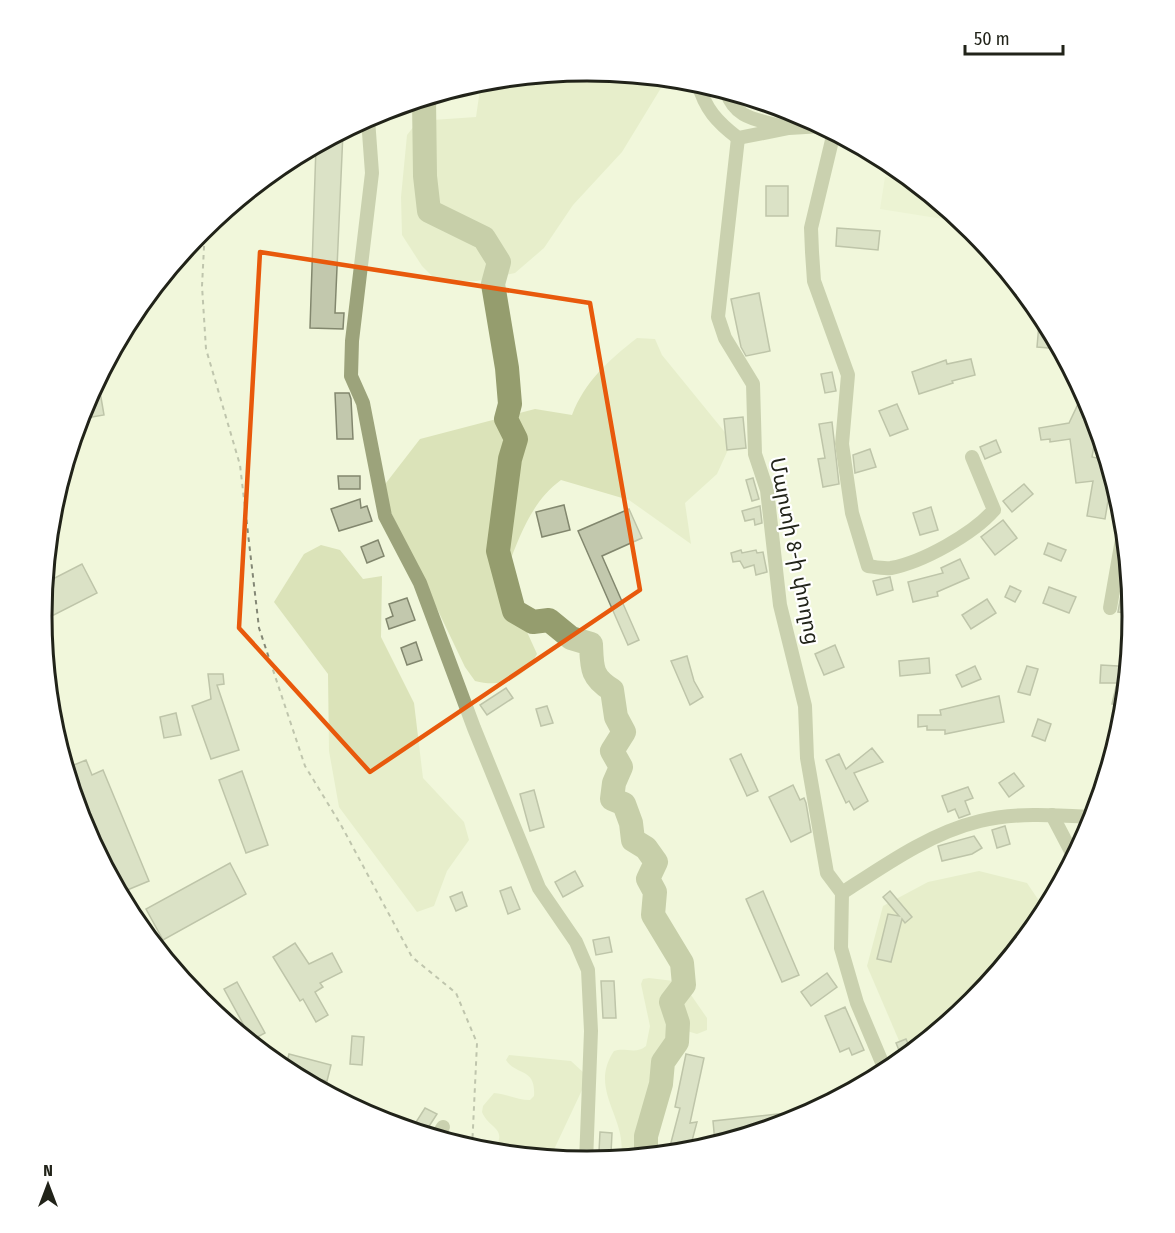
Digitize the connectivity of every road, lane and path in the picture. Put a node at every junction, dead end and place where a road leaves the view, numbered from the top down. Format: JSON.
{"nodes":[{"id":1,"x":702,"y":94,"type":"edge"},
{"id":2,"x":729,"y":101,"type":"edge"},
{"id":3,"x":803,"y":127,"type":"edge"},
{"id":4,"x":789,"y":128,"type":"junction"},
{"id":5,"x":369,"y":129,"type":"edge"},
{"id":6,"x":738,"y":138,"type":"junction"},
{"id":7,"x":832,"y":141,"type":"edge"},
{"id":8,"x":205,"y":242,"type":"edge"},
{"id":9,"x":972,"y":457,"type":"dead end"},
{"id":10,"x":1119,"y":557,"type":"edge"},
{"id":11,"x":1110,"y":608,"type":"dead end"},
{"id":12,"x":1052,"y":815,"type":"junction"},
{"id":13,"x":1084,"y":817,"type":"edge"},
{"id":14,"x":1069,"y":848,"type":"edge"},
{"id":15,"x":842,"y":893,"type":"junction"},
{"id":16,"x":882,"y":1063,"type":"edge"},
{"id":17,"x":472,"y":1139,"type":"edge"},
{"id":18,"x":586,"y":1152,"type":"edge"}],
"edges":[{"from":1,"to":6,"type":"street"},
{"from":2,"to":4,"type":"street"},
{"from":3,"to":4,"type":"street"},
{"from":4,"to":6,"type":"street"},
{"from":5,"to":18,"type":"street"},
{"from":6,"to":15,"type":"street","name":"Մարտի 8-ի փողոց"},
{"from":7,"to":9,"type":"street"},
{"from":8,"to":17,"type":"path"},
{"from":10,"to":11,"type":"street"},
{"from":12,"to":13,"type":"street"},
{"from":12,"to":14,"type":"street"},
{"from":12,"to":15,"type":"street"},
{"from":15,"to":16,"type":"street"}]}
